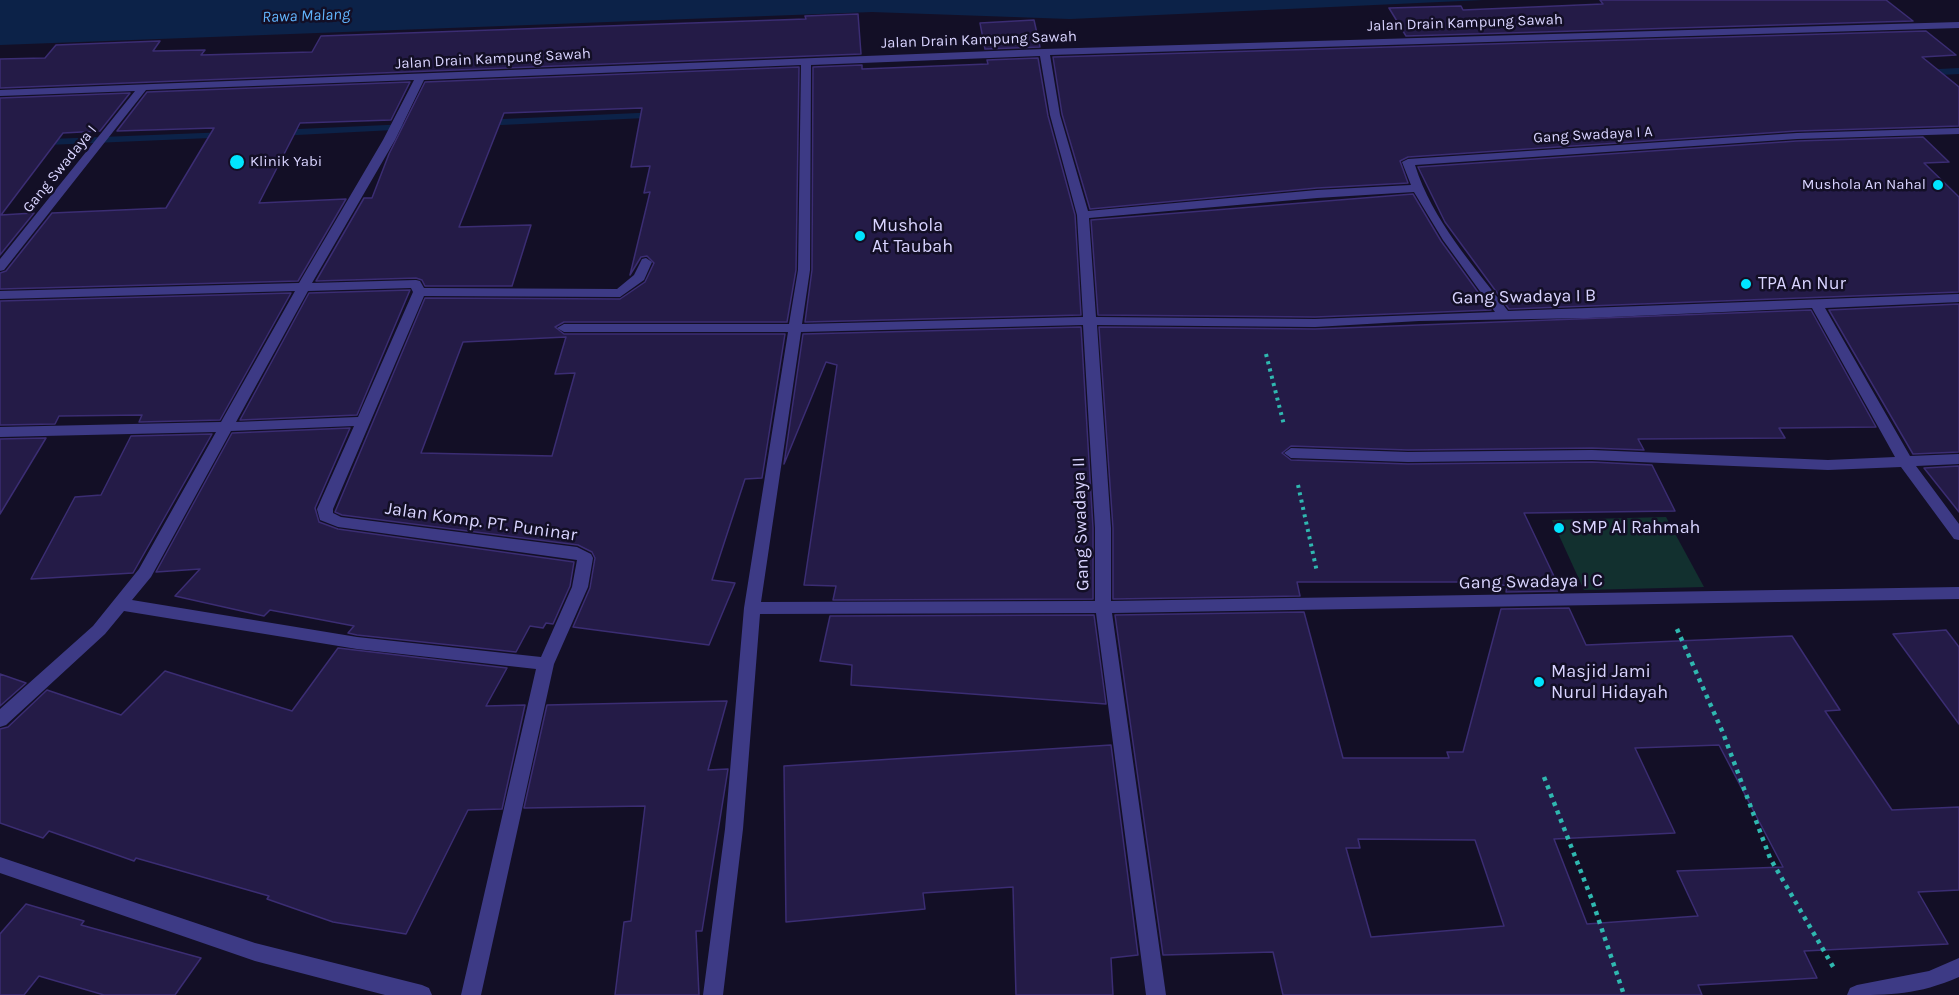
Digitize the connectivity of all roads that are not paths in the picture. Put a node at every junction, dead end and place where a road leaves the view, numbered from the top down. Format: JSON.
{"nodes":[{"id":1,"x":1959,"y":25,"type":"edge"},
{"id":2,"x":1044,"y":52,"type":"junction"},
{"id":3,"x":807,"y":61,"type":"junction"},
{"id":4,"x":420,"y":78,"type":"junction"},
{"id":5,"x":142,"y":89,"type":"junction"},
{"id":6,"x":0,"y":93,"type":"edge"},
{"id":7,"x":1959,"y":131,"type":"edge"},
{"id":8,"x":1417,"y":188,"type":"junction"},
{"id":9,"x":1083,"y":215,"type":"junction"},
{"id":10,"x":646,"y":262,"type":"dead end"},
{"id":11,"x":0,"y":267,"type":"edge"},
{"id":12,"x":304,"y":286,"type":"junction"},
{"id":13,"x":414,"y":287,"type":"junction"},
{"id":14,"x":0,"y":295,"type":"edge"},
{"id":15,"x":1959,"y":298,"type":"edge"},
{"id":16,"x":1817,"y":305,"type":"junction"},
{"id":17,"x":1503,"y":314,"type":"junction"},
{"id":18,"x":1089,"y":321,"type":"junction"},
{"id":19,"x":564,"y":328,"type":"dead end"},
{"id":20,"x":795,"y":328,"type":"junction"},
{"id":21,"x":363,"y":421,"type":"junction"},
{"id":22,"x":225,"y":427,"type":"junction"},
{"id":23,"x":0,"y":432,"type":"edge"},
{"id":24,"x":1291,"y":453,"type":"dead end"},
{"id":25,"x":1959,"y":459,"type":"edge"},
{"id":26,"x":1905,"y":461,"type":"junction"},
{"id":27,"x":1959,"y":535,"type":"edge"},
{"id":28,"x":1959,"y":593,"type":"edge"},
{"id":29,"x":119,"y":604,"type":"junction"},
{"id":30,"x":752,"y":608,"type":"junction"},
{"id":31,"x":1103,"y":608,"type":"junction"},
{"id":32,"x":546,"y":664,"type":"junction"},
{"id":33,"x":0,"y":720,"type":"edge"},
{"id":34,"x":0,"y":865,"type":"edge"},
{"id":35,"x":1959,"y":967,"type":"edge"},
{"id":36,"x":422,"y":995,"type":"edge"},
{"id":37,"x":471,"y":995,"type":"edge"},
{"id":38,"x":713,"y":995,"type":"edge"},
{"id":39,"x":1156,"y":995,"type":"edge"},
{"id":40,"x":1857,"y":995,"type":"edge"}],
"edges":[{"from":1,"to":2,"type":"street","name":"Jalan Drain Kampung Sawah"},
{"from":2,"to":3,"type":"street","name":"Jalan Drain Kampung Sawah"},
{"from":2,"to":9,"type":"street","name":"Gang Swadaya II"},
{"from":3,"to":4,"type":"street","name":"Jalan Drain Kampung Sawah"},
{"from":3,"to":20,"type":"street"},
{"from":4,"to":5,"type":"street","name":"Jalan Drain Kampung Sawah"},
{"from":4,"to":12,"type":"street"},
{"from":5,"to":6,"type":"street","name":"Jalan Drain Kampung Sawah"},
{"from":5,"to":11,"type":"street","name":"Gang Swadaya I"},
{"from":7,"to":8,"type":"street","name":"Gang Swadaya I A"},
{"from":8,"to":9,"type":"street"},
{"from":8,"to":17,"type":"street","name":"Gang Swadaya I A"},
{"from":9,"to":18,"type":"street","name":"Gang Swadaya II"},
{"from":10,"to":13,"type":"street"},
{"from":12,"to":13,"type":"street"},
{"from":12,"to":14,"type":"street"},
{"from":12,"to":22,"type":"street"},
{"from":13,"to":21,"type":"street","name":"Jalan Komp. PT. Puninar"},
{"from":15,"to":16,"type":"street","name":"Gang Swadaya I B"},
{"from":16,"to":17,"type":"street","name":"Gang Swadaya I B"},
{"from":16,"to":26,"type":"street"},
{"from":17,"to":18,"type":"street","name":"Gang Swadaya I B"},
{"from":18,"to":20,"type":"street","name":"Gang Swadaya I B"},
{"from":18,"to":31,"type":"street","name":"Gang Swadaya II"},
{"from":19,"to":20,"type":"street","name":"Gang Swadaya I B"},
{"from":20,"to":30,"type":"street"},
{"from":21,"to":22,"type":"street"},
{"from":21,"to":32,"type":"street","name":"Jalan Komp. PT. Puninar"},
{"from":22,"to":23,"type":"street"},
{"from":22,"to":29,"type":"street"},
{"from":24,"to":26,"type":"street"},
{"from":25,"to":26,"type":"street"},
{"from":26,"to":27,"type":"street"},
{"from":28,"to":31,"type":"street","name":"Gang Swadaya I C"},
{"from":29,"to":32,"type":"street"},
{"from":29,"to":33,"type":"street"},
{"from":30,"to":31,"type":"street","name":"Gang Swadaya I C"},
{"from":30,"to":38,"type":"street"},
{"from":31,"to":39,"type":"street","name":"Gang Swadaya II"},
{"from":32,"to":37,"type":"street","name":"Jalan Komp. PT. Puninar"},
{"from":34,"to":36,"type":"street"},
{"from":35,"to":40,"type":"street"}]}
